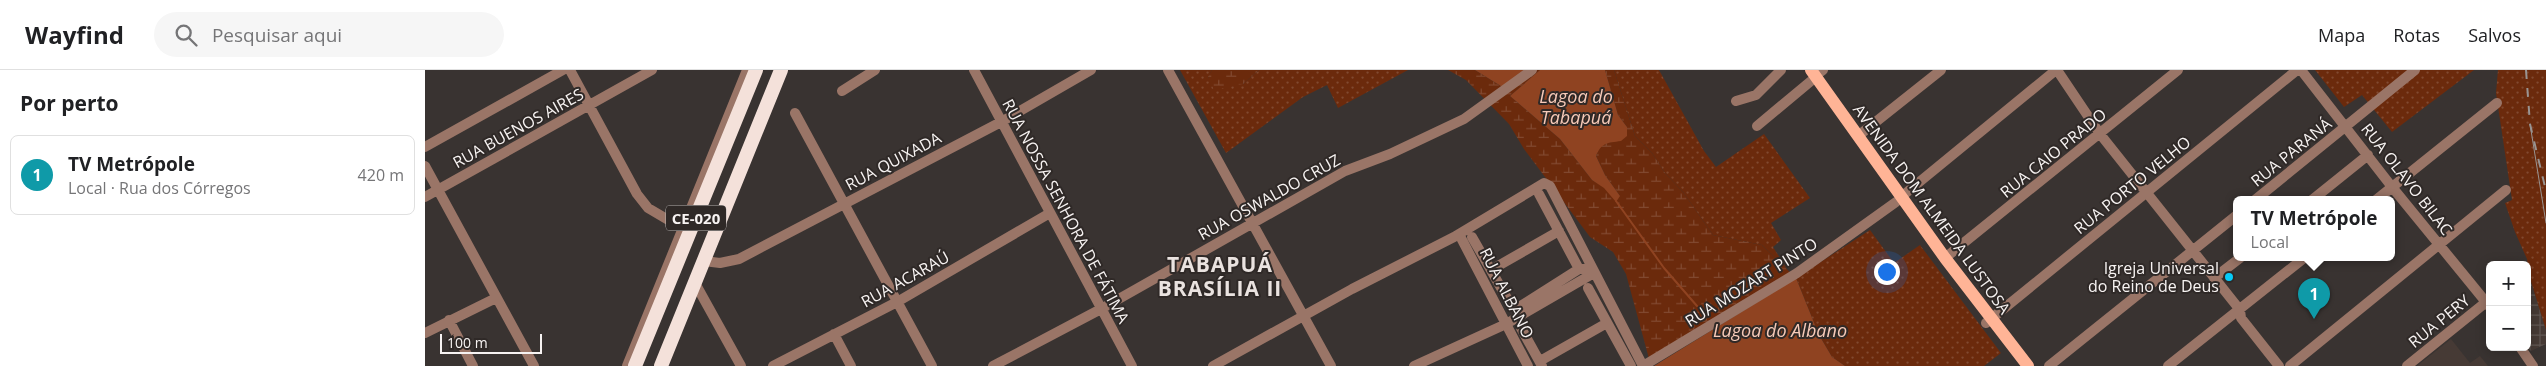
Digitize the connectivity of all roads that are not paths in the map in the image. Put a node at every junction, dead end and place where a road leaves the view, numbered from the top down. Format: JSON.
{"nodes":[{"id":1,"x":563,"y":70,"type":"edge"},
{"id":2,"x":569,"y":70,"type":"edge"},
{"id":3,"x":652,"y":70,"type":"edge"},
{"id":4,"x":747,"y":70,"type":"edge"},
{"id":5,"x":756,"y":70,"type":"edge"},
{"id":6,"x":781,"y":70,"type":"edge"},
{"id":7,"x":875,"y":70,"type":"edge"},
{"id":8,"x":974,"y":70,"type":"edge"},
{"id":9,"x":1091,"y":70,"type":"edge"},
{"id":10,"x":1168,"y":70,"type":"edge"},
{"id":11,"x":1532,"y":70,"type":"edge"},
{"id":12,"x":1781,"y":70,"type":"edge"},
{"id":13,"x":1802,"y":70,"type":"edge"},
{"id":14,"x":1941,"y":70,"type":"edge"},
{"id":15,"x":2056,"y":70,"type":"edge"},
{"id":16,"x":2179,"y":70,"type":"edge"},
{"id":17,"x":2299,"y":70,"type":"edge"},
{"id":18,"x":2415,"y":70,"type":"edge"},
{"id":19,"x":1815,"y":74,"type":"edge"},
{"id":20,"x":842,"y":91,"type":"dead end"},
{"id":21,"x":1736,"y":101,"type":"dead end"},
{"id":22,"x":2497,"y":103,"type":"dead end"},
{"id":23,"x":588,"y":106,"type":"junction"},
{"id":24,"x":795,"y":113,"type":"dead end"},
{"id":25,"x":1001,"y":122,"type":"junction"},
{"id":26,"x":1757,"y":126,"type":"dead end"},
{"id":27,"x":2347,"y":127,"type":"junction"},
{"id":28,"x":2100,"y":134,"type":"junction"},
{"id":29,"x":1858,"y":136,"type":"junction"},
{"id":30,"x":425,"y":147,"type":"edge"},
{"id":31,"x":2369,"y":155,"type":"junction"},
{"id":32,"x":425,"y":166,"type":"edge"},
{"id":33,"x":2392,"y":188,"type":"junction"},
{"id":34,"x":437,"y":190,"type":"junction"},
{"id":35,"x":2506,"y":190,"type":"dead end"},
{"id":36,"x":1539,"y":194,"type":"dead end"},
{"id":37,"x":2146,"y":194,"type":"junction"},
{"id":38,"x":2260,"y":196,"type":"edge"},
{"id":39,"x":2317,"y":196,"type":"edge"},
{"id":40,"x":2381,"y":196,"type":"edge"},
{"id":41,"x":425,"y":197,"type":"edge"},
{"id":42,"x":1899,"y":199,"type":"junction"},
{"id":43,"x":844,"y":204,"type":"junction"},
{"id":44,"x":1050,"y":213,"type":"junction"},
{"id":45,"x":2233,"y":218,"type":"edge"},
{"id":46,"x":1915,"y":222,"type":"junction"},
{"id":47,"x":1251,"y":223,"type":"junction"},
{"id":48,"x":687,"y":230,"type":"junction"},
{"id":49,"x":1559,"y":231,"type":"junction"},
{"id":50,"x":1459,"y":234,"type":"junction"},
{"id":51,"x":1472,"y":237,"type":"dead end"},
{"id":52,"x":2439,"y":244,"type":"junction"},
{"id":53,"x":2192,"y":251,"type":"junction"},
{"id":54,"x":1945,"y":258,"type":"junction"},
{"id":55,"x":704,"y":260,"type":"junction"},
{"id":56,"x":2236,"y":261,"type":"edge"},
{"id":57,"x":2300,"y":261,"type":"edge"},
{"id":58,"x":1579,"y":269,"type":"junction"},
{"id":59,"x":1491,"y":270,"type":"junction"},
{"id":60,"x":1593,"y":271,"type":"junction"},
{"id":61,"x":2214,"y":278,"type":"junction"},
{"id":62,"x":695,"y":283,"type":"junction"},
{"id":63,"x":1588,"y":288,"type":"dead end"},
{"id":64,"x":496,"y":298,"type":"junction"},
{"id":65,"x":2486,"y":301,"type":"edge"},
{"id":66,"x":897,"y":302,"type":"junction"},
{"id":67,"x":2486,"y":305,"type":"edge"},
{"id":68,"x":1101,"y":309,"type":"junction"},
{"id":69,"x":2239,"y":310,"type":"junction"},
{"id":70,"x":1303,"y":317,"type":"junction"},
{"id":71,"x":449,"y":320,"type":"junction"},
{"id":72,"x":1989,"y":321,"type":"junction"},
{"id":73,"x":1607,"y":323,"type":"junction"},
{"id":74,"x":1506,"y":324,"type":"junction"},
{"id":75,"x":1521,"y":328,"type":"dead end"},
{"id":76,"x":425,"y":333,"type":"edge"},
{"id":77,"x":834,"y":334,"type":"junction"},
{"id":78,"x":2523,"y":351,"type":"edge"},
{"id":79,"x":1541,"y":364,"type":"edge"},
{"id":80,"x":473,"y":366,"type":"edge"},
{"id":81,"x":534,"y":366,"type":"edge"},
{"id":82,"x":627,"y":366,"type":"edge"},
{"id":83,"x":635,"y":366,"type":"edge"},
{"id":84,"x":661,"y":366,"type":"edge"},
{"id":85,"x":741,"y":366,"type":"edge"},
{"id":86,"x":773,"y":366,"type":"edge"},
{"id":87,"x":851,"y":366,"type":"edge"},
{"id":88,"x":932,"y":366,"type":"edge"},
{"id":89,"x":993,"y":366,"type":"edge"},
{"id":90,"x":1132,"y":366,"type":"edge"},
{"id":91,"x":1213,"y":366,"type":"edge"},
{"id":92,"x":1331,"y":366,"type":"edge"},
{"id":93,"x":1414,"y":366,"type":"edge"},
{"id":94,"x":1528,"y":366,"type":"edge"},
{"id":95,"x":1631,"y":366,"type":"edge"},
{"id":96,"x":1643,"y":366,"type":"edge"},
{"id":97,"x":2019,"y":366,"type":"edge"},
{"id":98,"x":2028,"y":366,"type":"edge"},
{"id":99,"x":2049,"y":366,"type":"edge"},
{"id":100,"x":2168,"y":366,"type":"edge"},
{"id":101,"x":2279,"y":366,"type":"edge"},
{"id":102,"x":2290,"y":366,"type":"edge"},
{"id":103,"x":2407,"y":366,"type":"edge"},
{"id":104,"x":2532,"y":366,"type":"edge"}],
"edges":[{"from":1,"to":30,"type":"street"},
{"from":2,"to":23,"type":"street"},
{"from":3,"to":23,"type":"street","name":"RUA BUENOS AIRES"},
{"from":4,"to":48,"type":"street"},
{"from":5,"to":48,"type":"highway","number":"CE-020"},
{"from":6,"to":55,"type":"highway","number":"CE-020"},
{"from":7,"to":20,"type":"street"},
{"from":8,"to":25,"type":"street","name":"RUA NOSSA SENHORA DE FÁTIMA"},
{"from":9,"to":25,"type":"street","name":"RUA QUIXADA"},
{"from":10,"to":47,"type":"street"},
{"from":11,"to":47,"type":"street","name":"RUA OSWALDO CRUZ"},
{"from":12,"to":21,"type":"street"},
{"from":13,"to":19,"type":"main road","name":"AVENIDA DOM ALMEIDA LUSTOSA"},
{"from":14,"to":29,"type":"street"},
{"from":15,"to":28,"type":"street"},
{"from":15,"to":42,"type":"street","name":"RUA MOZART PINTO"},
{"from":16,"to":28,"type":"street","name":"RUA CAIO PRADO"},
{"from":17,"to":27,"type":"street","name":"RUA OLAVO BILAC"},
{"from":17,"to":37,"type":"street","name":"RUA PORTO VELHO"},
{"from":18,"to":27,"type":"street","name":"RUA PARANÁ"},
{"from":19,"to":26,"type":"street"},
{"from":19,"to":29,"type":"main road","name":"AVENIDA DOM ALMEIDA LUSTOSA"},
{"from":19,"to":42,"type":"main road","name":"AVENIDA DOM ALMEIDA LUSTOSA"},
{"from":22,"to":33,"type":"street"},
{"from":23,"to":34,"type":"street","name":"RUA BUENOS AIRES"},
{"from":23,"to":48,"type":"street"},
{"from":24,"to":43,"type":"street"},
{"from":25,"to":43,"type":"street","name":"RUA QUIXADA"},
{"from":25,"to":44,"type":"street","name":"RUA NOSSA SENHORA DE FÁTIMA"},
{"from":27,"to":31,"type":"street","name":"RUA OLAVO BILAC"},
{"from":27,"to":38,"type":"street","name":"RUA PARANÁ"},
{"from":28,"to":37,"type":"street"},
{"from":28,"to":54,"type":"street","name":"RUA CAIO PRADO"},
{"from":29,"to":42,"type":"main road","name":"AVENIDA DOM ALMEIDA LUSTOSA"},
{"from":31,"to":33,"type":"street","name":"RUA OLAVO BILAC"},
{"from":31,"to":39,"type":"street"},
{"from":32,"to":34,"type":"street"},
{"from":33,"to":40,"type":"street"},
{"from":33,"to":52,"type":"street","name":"RUA OLAVO BILAC"},
{"from":34,"to":41,"type":"street","name":"RUA BUENOS AIRES"},
{"from":34,"to":64,"type":"street"},
{"from":35,"to":52,"type":"street"},
{"from":36,"to":49,"type":"street"},
{"from":37,"to":53,"type":"street"},
{"from":37,"to":72,"type":"street","name":"RUA PORTO VELHO"},
{"from":42,"to":46,"type":"main road","name":"AVENIDA DOM ALMEIDA LUSTOSA"},
{"from":42,"to":96,"type":"street","name":"RUA MOZART PINTO"},
{"from":43,"to":55,"type":"street","name":"RUA QUIXADA"},
{"from":43,"to":66,"type":"street"},
{"from":44,"to":66,"type":"street","name":"RUA ACARAÚ"},
{"from":44,"to":68,"type":"street","name":"RUA NOSSA SENHORA DE FÁTIMA"},
{"from":45,"to":53,"type":"street"},
{"from":46,"to":54,"type":"main road","name":"AVENIDA DOM ALMEIDA LUSTOSA"},
{"from":46,"to":72,"type":"main road","name":"AVENIDA DOM ALMEIDA LUSTOSA"},
{"from":47,"to":68,"type":"street","name":"RUA OSWALDO CRUZ"},
{"from":47,"to":70,"type":"street"},
{"from":48,"to":82,"type":"street"},
{"from":48,"to":83,"type":"highway","number":"CE-020"},
{"from":49,"to":58,"type":"street"},
{"from":49,"to":59,"type":"street"},
{"from":50,"to":60,"type":"street"},
{"from":50,"to":70,"type":"street"},
{"from":50,"to":74,"type":"street","name":"RUA ALBANO"},
{"from":51,"to":59,"type":"street"},
{"from":52,"to":65,"type":"street","name":"RUA OLAVO BILAC"},
{"from":52,"to":102,"type":"street"},
{"from":53,"to":61,"type":"street"},
{"from":53,"to":99,"type":"street"},
{"from":54,"to":72,"type":"main road","name":"AVENIDA DOM ALMEIDA LUSTOSA"},
{"from":55,"to":62,"type":"highway","number":"CE-020"},
{"from":56,"to":61,"type":"street"},
{"from":57,"to":69,"type":"street"},
{"from":58,"to":59,"type":"street"},
{"from":58,"to":60,"type":"street"},
{"from":60,"to":74,"type":"street"},
{"from":60,"to":96,"type":"street"},
{"from":61,"to":69,"type":"street"},
{"from":62,"to":84,"type":"highway","number":"CE-020"},
{"from":62,"to":85,"type":"street"},
{"from":63,"to":73,"type":"street"},
{"from":64,"to":71,"type":"street"},
{"from":64,"to":81,"type":"street"},
{"from":66,"to":77,"type":"street","name":"RUA ACARAÚ"},
{"from":66,"to":88,"type":"street"},
{"from":67,"to":103,"type":"street","name":"RUA PERY"},
{"from":68,"to":89,"type":"street","name":"RUA OSWALDO CRUZ"},
{"from":68,"to":90,"type":"street","name":"RUA NOSSA SENHORA DE FÁTIMA"},
{"from":69,"to":100,"type":"street"},
{"from":69,"to":101,"type":"street"},
{"from":70,"to":91,"type":"street"},
{"from":70,"to":92,"type":"street"},
{"from":71,"to":76,"type":"street"},
{"from":71,"to":80,"type":"street"},
{"from":72,"to":97,"type":"main road","name":"AVENIDA DOM ALMEIDA LUSTOSA"},
{"from":72,"to":98,"type":"main road","name":"AVENIDA DOM ALMEIDA LUSTOSA"},
{"from":73,"to":79,"type":"street"},
{"from":73,"to":95,"type":"street"},
{"from":74,"to":93,"type":"street"},
{"from":74,"to":94,"type":"street","name":"RUA ALBANO"},
{"from":75,"to":79,"type":"street"},
{"from":77,"to":86,"type":"street","name":"RUA ACARAÚ"},
{"from":77,"to":87,"type":"street"},
{"from":78,"to":104,"type":"street"}]}
